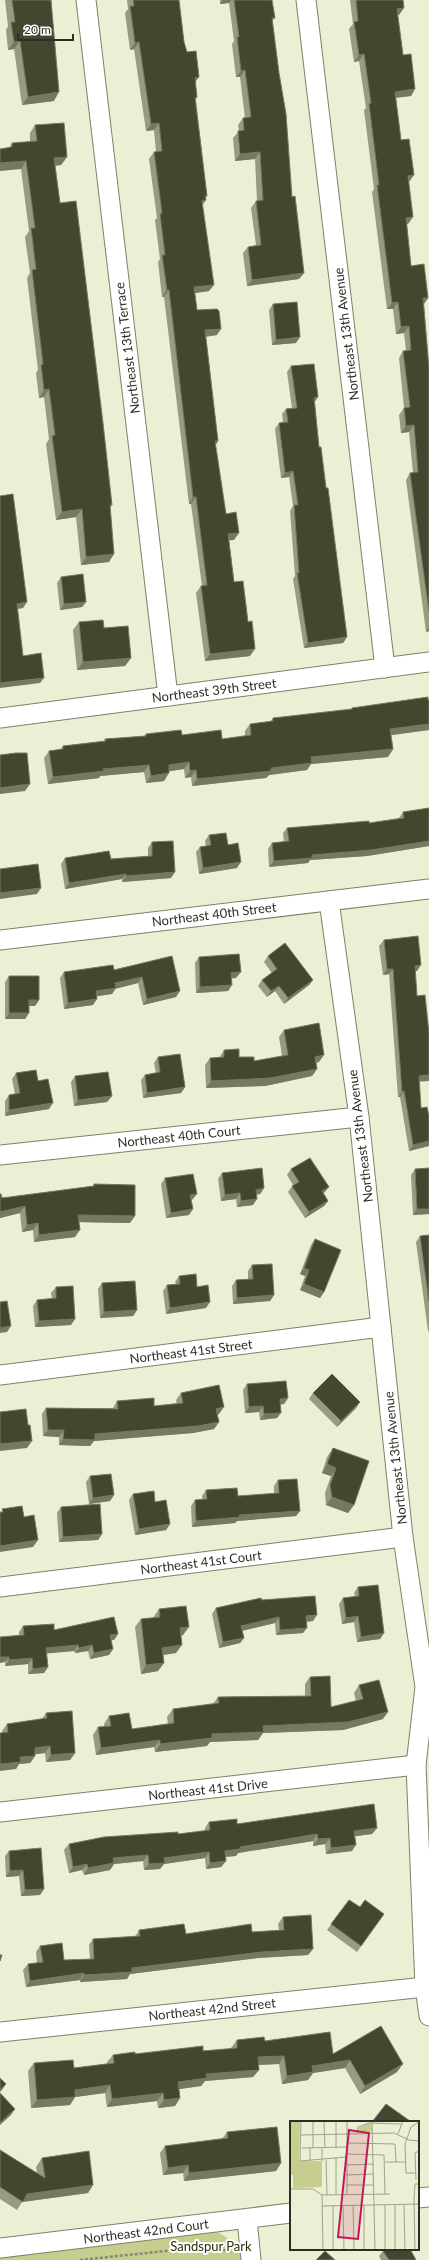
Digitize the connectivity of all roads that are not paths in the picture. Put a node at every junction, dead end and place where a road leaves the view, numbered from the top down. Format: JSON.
{"nodes":[{"id":1,"x":86,"y":0,"type":"edge"},
{"id":2,"x":306,"y":0,"type":"edge"},
{"id":3,"x":429,"y":662,"type":"edge"},
{"id":4,"x":385,"y":668,"type":"junction"},
{"id":5,"x":168,"y":696,"type":"junction"},
{"id":6,"x":0,"y":718,"type":"edge"},
{"id":7,"x":429,"y":889,"type":"edge"},
{"id":8,"x":329,"y":901,"type":"junction"},
{"id":9,"x":0,"y":940,"type":"edge"},
{"id":10,"x":359,"y":1117,"type":"junction"},
{"id":11,"x":0,"y":1155,"type":"edge"},
{"id":12,"x":381,"y":1327,"type":"junction"},
{"id":13,"x":0,"y":1375,"type":"edge"},
{"id":14,"x":403,"y":1537,"type":"junction"},
{"id":15,"x":0,"y":1587,"type":"edge"},
{"id":16,"x":427,"y":1686,"type":"edge"},
{"id":17,"x":416,"y":1766,"type":"junction"},
{"id":18,"x":0,"y":1812,"type":"edge"},
{"id":19,"x":425,"y":1900,"type":"edge"},
{"id":20,"x":425,"y":1987,"type":"junction"},
{"id":21,"x":429,"y":2016,"type":"edge"},
{"id":22,"x":0,"y":2032,"type":"edge"},
{"id":23,"x":429,"y":2197,"type":"edge"},
{"id":24,"x":419,"y":2198,"type":"edge"},
{"id":25,"x":290,"y":2213,"type":"edge"},
{"id":26,"x":247,"y":2219,"type":"junction"},
{"id":27,"x":0,"y":2248,"type":"edge"},
{"id":28,"x":251,"y":2260,"type":"edge"}],
"edges":[{"from":1,"to":5,"type":"street","name":"Northeast 13th Terrace"},
{"from":2,"to":4,"type":"street","name":"Northeast 13th Avenue"},
{"from":3,"to":4,"type":"street","name":"Northeast 39th Street"},
{"from":4,"to":5,"type":"street","name":"Northeast 39th Street"},
{"from":5,"to":6,"type":"street","name":"Northeast 39th Street"},
{"from":7,"to":8,"type":"street","name":"Northeast 40th Street"},
{"from":8,"to":9,"type":"street","name":"Northeast 40th Street"},
{"from":8,"to":10,"type":"street","name":"Northeast 13th Avenue"},
{"from":10,"to":11,"type":"street","name":"Northeast 40th Court"},
{"from":10,"to":12,"type":"street","name":"Northeast 13th Avenue"},
{"from":12,"to":13,"type":"street","name":"Northeast 41st Street"},
{"from":12,"to":14,"type":"street","name":"Northeast 13th Avenue"},
{"from":14,"to":15,"type":"street","name":"Northeast 41st Court"},
{"from":14,"to":16,"type":"street","name":"Northeast 13th Avenue"},
{"from":16,"to":17,"type":"street","name":"Northeast 13th Avenue"},
{"from":17,"to":18,"type":"street","name":"Northeast 41st Drive"},
{"from":17,"to":19,"type":"street","name":"Northeast 13th Avenue"},
{"from":19,"to":20,"type":"street","name":"Northeast 13th Avenue"},
{"from":20,"to":21,"type":"street","name":"Northeast 13th Avenue"},
{"from":20,"to":22,"type":"street","name":"Northeast 42nd Street"},
{"from":23,"to":24,"type":"street"},
{"from":25,"to":26,"type":"street","name":"Northeast 42nd Court"},
{"from":26,"to":27,"type":"street","name":"Northeast 42nd Court"},
{"from":26,"to":28,"type":"street"}]}
